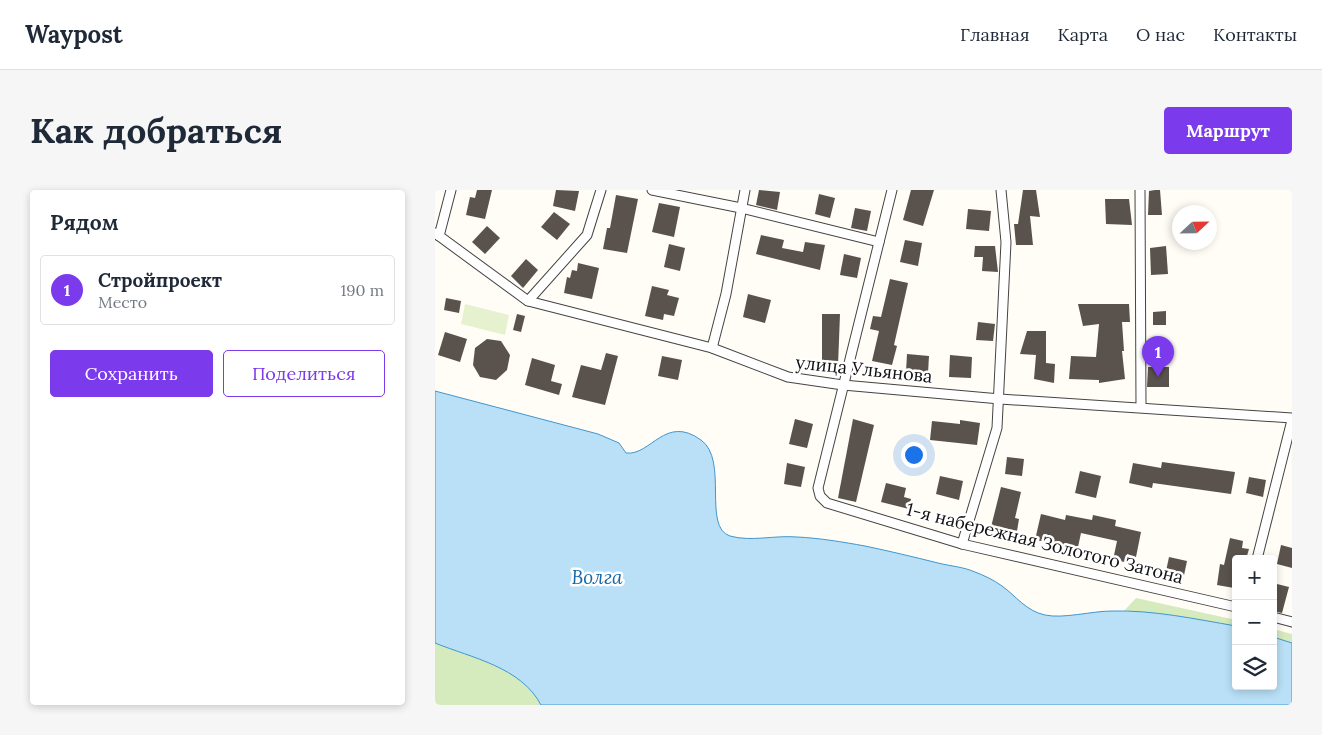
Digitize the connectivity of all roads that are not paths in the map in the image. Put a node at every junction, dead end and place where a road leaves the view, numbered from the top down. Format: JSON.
{"nodes":[{"id":1,"x":451,"y":190,"type":"edge"},
{"id":2,"x":601,"y":190,"type":"edge"},
{"id":3,"x":652,"y":190,"type":"edge"},
{"id":4,"x":745,"y":190,"type":"edge"},
{"id":5,"x":893,"y":190,"type":"edge"},
{"id":6,"x":1001,"y":190,"type":"edge"},
{"id":7,"x":1141,"y":190,"type":"edge"},
{"id":8,"x":741,"y":208,"type":"junction"},
{"id":9,"x":437,"y":234,"type":"edge"},
{"id":10,"x":879,"y":242,"type":"junction"},
{"id":11,"x":528,"y":301,"type":"junction"},
{"id":12,"x":713,"y":348,"type":"junction"},
{"id":13,"x":843,"y":385,"type":"junction"},
{"id":14,"x":999,"y":399,"type":"junction"},
{"id":15,"x":1141,"y":407,"type":"junction"},
{"id":16,"x":1292,"y":419,"type":"edge"},
{"id":17,"x":963,"y":544,"type":"junction"},
{"id":18,"x":1258,"y":555,"type":"edge"},
{"id":19,"x":1232,"y":605,"type":"edge"},
{"id":20,"x":1277,"y":618,"type":"edge"},
{"id":21,"x":1292,"y":622,"type":"edge"}],
"edges":[{"from":1,"to":9,"type":"street"},
{"from":2,"to":11,"type":"street"},
{"from":3,"to":8,"type":"street"},
{"from":4,"to":8,"type":"street"},
{"from":5,"to":10,"type":"street"},
{"from":6,"to":14,"type":"street"},
{"from":7,"to":15,"type":"street"},
{"from":8,"to":10,"type":"street"},
{"from":8,"to":12,"type":"street"},
{"from":9,"to":11,"type":"street","name":"улица Ульянова"},
{"from":10,"to":13,"type":"street"},
{"from":11,"to":12,"type":"street","name":"улица Ульянова"},
{"from":12,"to":13,"type":"street","name":"улица Ульянова"},
{"from":13,"to":14,"type":"street","name":"улица Ульянова"},
{"from":13,"to":17,"type":"street","name":"1-я набережная Золотого Затона"},
{"from":14,"to":15,"type":"street","name":"улица Ульянова"},
{"from":14,"to":17,"type":"street"},
{"from":15,"to":16,"type":"street","name":"улица Ульянова"},
{"from":16,"to":18,"type":"street"},
{"from":17,"to":19,"type":"street","name":"1-я набережная Золотого Затона"},
{"from":20,"to":21,"type":"street"}]}
